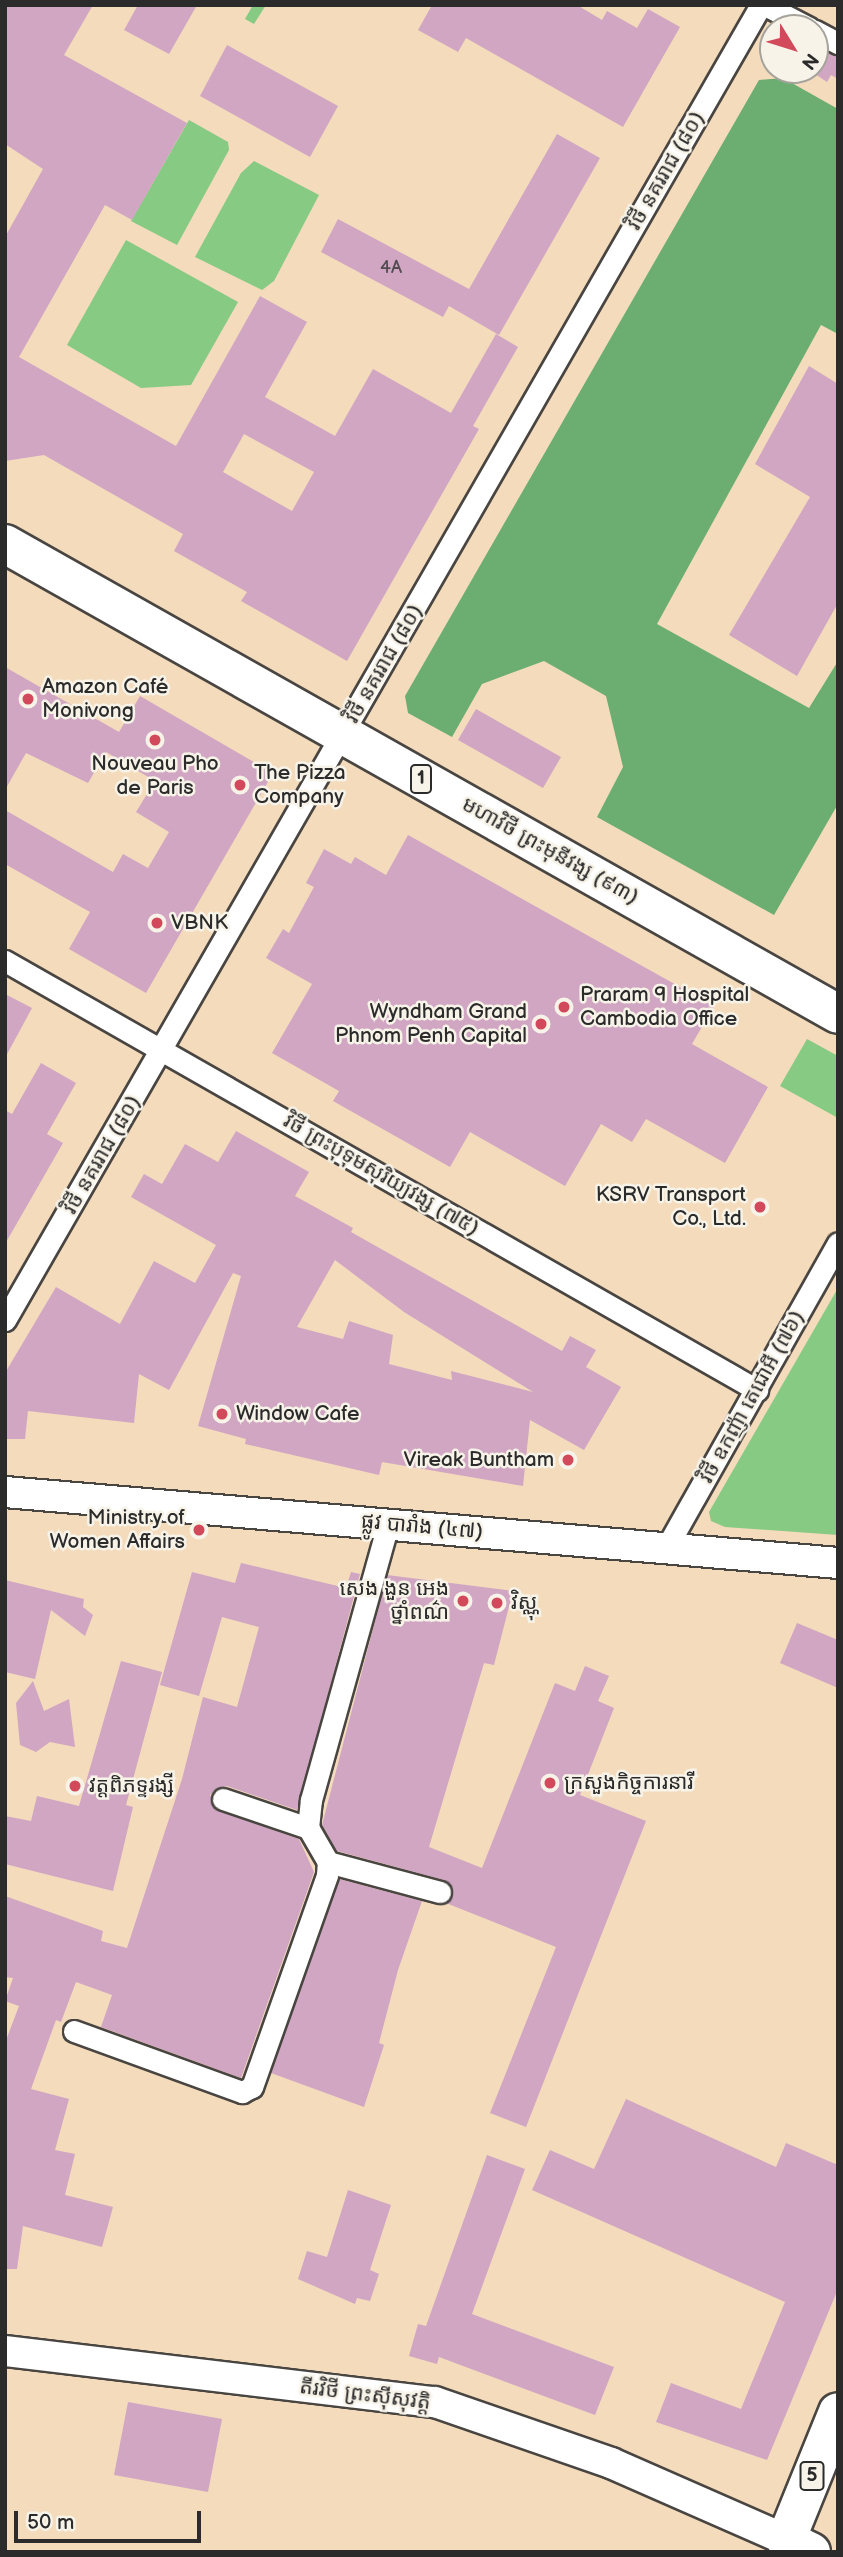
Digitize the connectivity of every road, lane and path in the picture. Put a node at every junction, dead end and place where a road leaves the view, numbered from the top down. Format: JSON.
{"nodes":[{"id":1,"x":763,"y":5,"type":"edge"},
{"id":2,"x":781,"y":14,"type":"edge"},
{"id":3,"x":5,"y":544,"type":"edge"},
{"id":4,"x":344,"y":735,"type":"junction"},
{"id":5,"x":5,"y":961,"type":"edge"},
{"id":6,"x":838,"y":1014,"type":"edge"},
{"id":7,"x":163,"y":1050,"type":"junction"},
{"id":8,"x":838,"y":1243,"type":"edge"},
{"id":9,"x":5,"y":1320,"type":"edge"},
{"id":10,"x":757,"y":1390,"type":"junction"},
{"id":11,"x":5,"y":1492,"type":"edge"},
{"id":12,"x":388,"y":1524,"type":"junction"},
{"id":13,"x":665,"y":1550,"type":"junction"},
{"id":14,"x":838,"y":1563,"type":"edge"},
{"id":15,"x":223,"y":1799,"type":"dead end"},
{"id":16,"x":308,"y":1828,"type":"junction"},
{"id":17,"x":328,"y":1862,"type":"junction"},
{"id":18,"x":440,"y":1892,"type":"dead end"},
{"id":19,"x":74,"y":2031,"type":"dead end"},
{"id":20,"x":5,"y":2351,"type":"edge"},
{"id":21,"x":838,"y":2412,"type":"edge"},
{"id":22,"x":798,"y":2546,"type":"edge"}],
"edges":[{"from":1,"to":2,"type":"street"},
{"from":1,"to":4,"type":"street","name":"វិថី នគររាជ (៨០)"},
{"from":3,"to":4,"type":"highway","name":"មហាវិថី ព្រះមុនីវង្ស (៩៣)","number":"1"},
{"from":4,"to":6,"type":"highway","name":"មហាវិថី ព្រះមុនីវង្ស (៩៣)","number":"1"},
{"from":4,"to":7,"type":"street","name":"វិថី នគររាជ (៨០)"},
{"from":5,"to":7,"type":"street","name":"វិថី ព្រះបុទុមសុរិយ្យវង្ស (៧៥)"},
{"from":7,"to":9,"type":"street","name":"វិថី នគររាជ (៨០)"},
{"from":7,"to":10,"type":"street","name":"វិថី ព្រះបុទុមសុរិយ្យវង្ស (៧៥)"},
{"from":8,"to":10,"type":"street","name":"វិថី ឧកញ៉ា តេជោអី (៧៦)"},
{"from":10,"to":13,"type":"street","name":"វិថី ឧកញ៉ា តេជោអី (៧៦)"},
{"from":11,"to":12,"type":"main road","name":"ផ្លូវ បារាំង (៤៧)"},
{"from":12,"to":13,"type":"main road","name":"ផ្លូវ បារាំង (៤៧)"},
{"from":12,"to":16,"type":"street"},
{"from":13,"to":14,"type":"main road","name":"ផ្លូវ បារាំង (៤៧)"},
{"from":15,"to":16,"type":"street"},
{"from":16,"to":17,"type":"street"},
{"from":17,"to":18,"type":"street"},
{"from":17,"to":19,"type":"street"},
{"from":20,"to":22,"type":"main road","name":"តីរវិថី ព្រះស៊ីសុវត្តិ"},
{"from":21,"to":22,"type":"highway","number":"5"}]}
